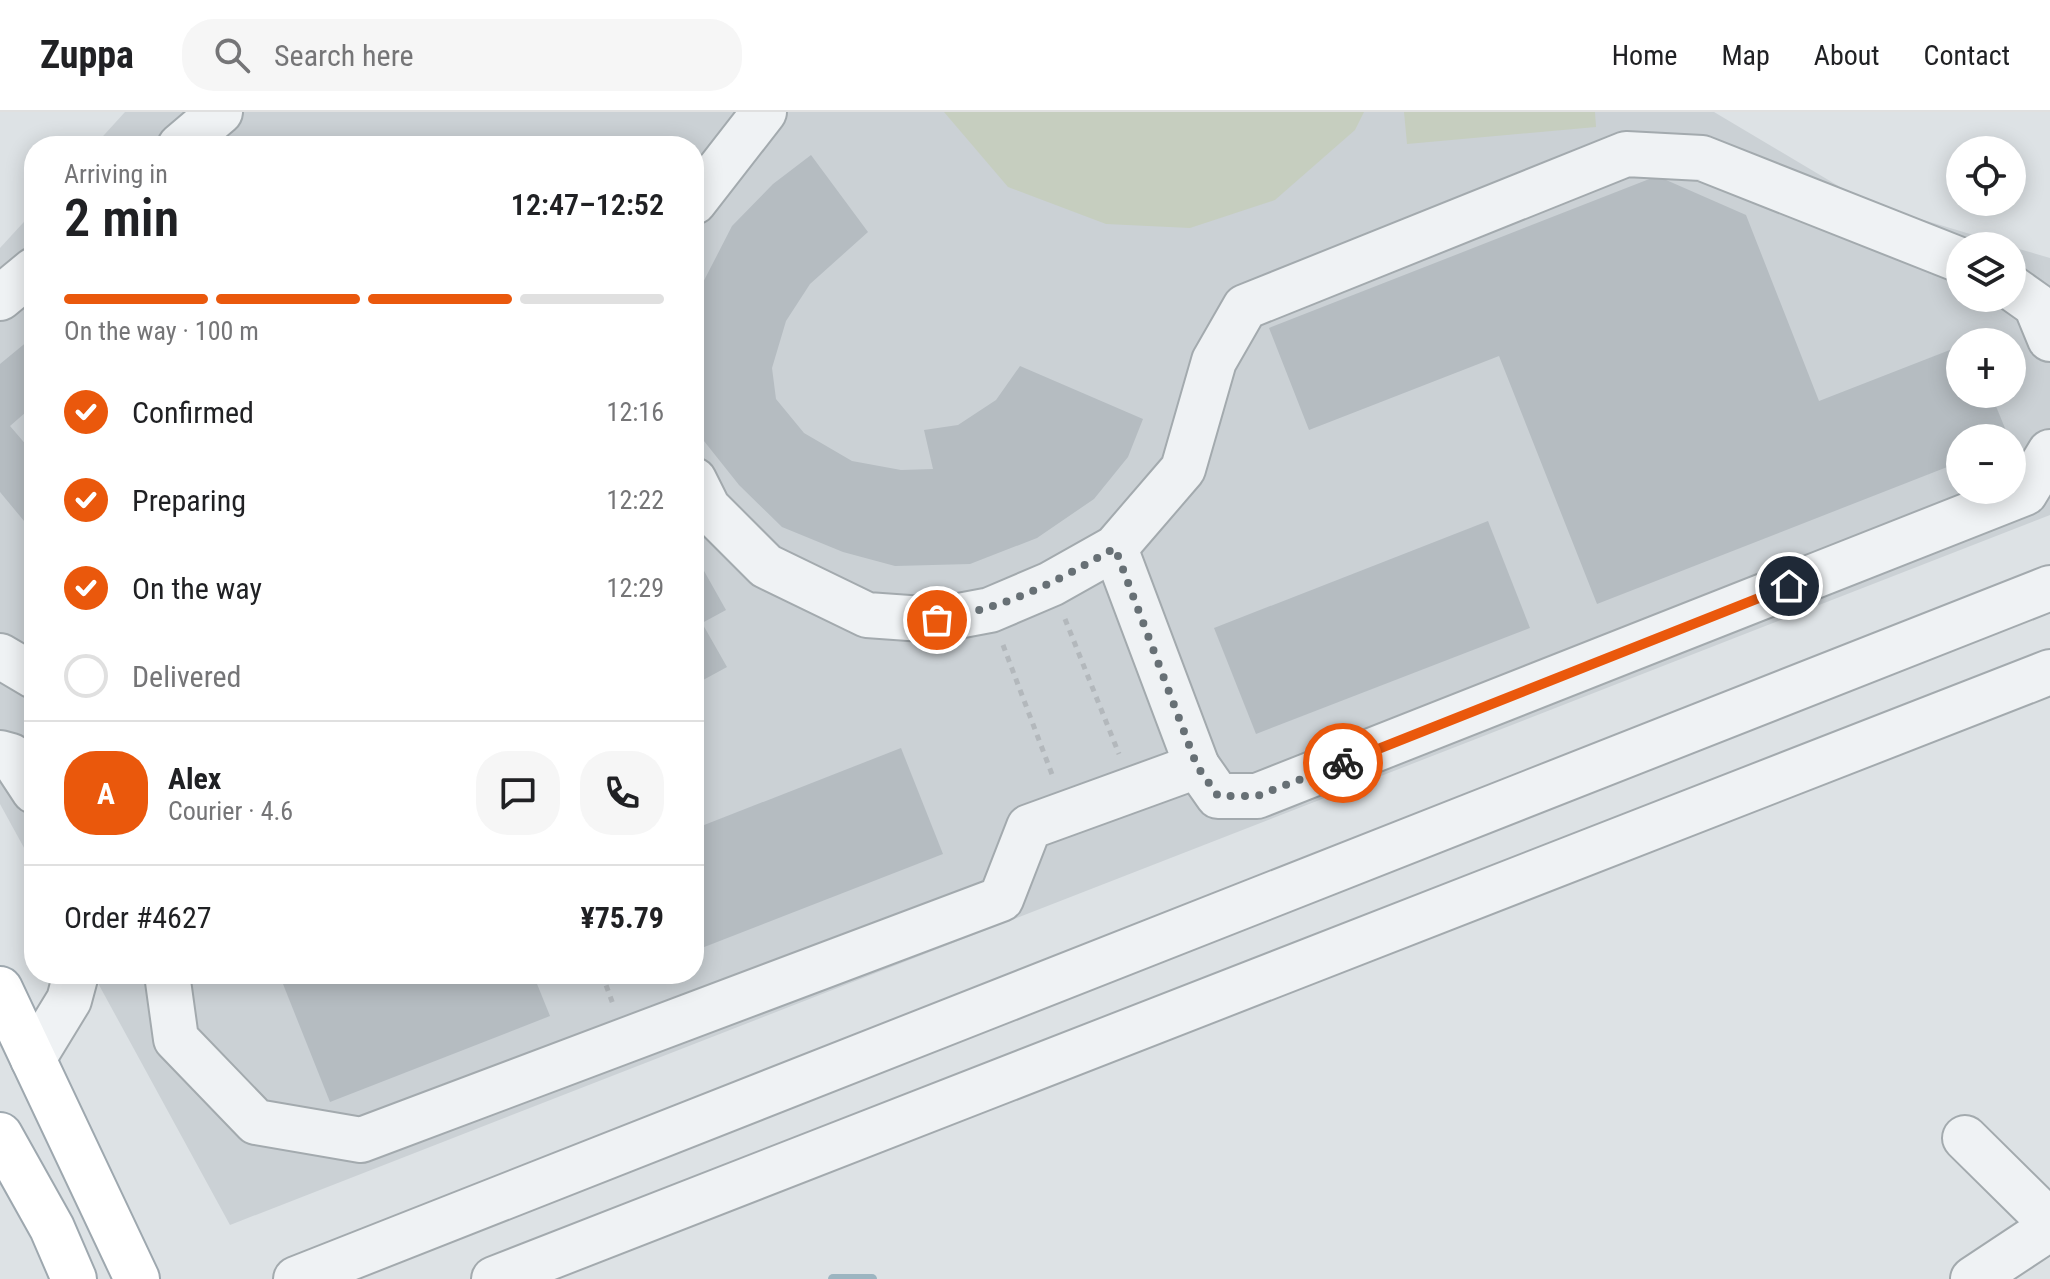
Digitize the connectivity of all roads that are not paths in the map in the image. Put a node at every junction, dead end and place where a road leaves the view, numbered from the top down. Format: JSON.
{"nodes":[{"id":1,"x":220,"y":112,"type":"edge"},
{"id":2,"x":764,"y":112,"type":"edge"},
{"id":3,"x":192,"y":136,"type":"edge"},
{"id":4,"x":704,"y":189,"type":"edge"},
{"id":5,"x":1946,"y":254,"type":"edge"},
{"id":6,"x":24,"y":278,"type":"edge"},
{"id":7,"x":0,"y":298,"type":"edge"},
{"id":8,"x":2026,"y":298,"type":"edge"},
{"id":9,"x":2050,"y":339,"type":"edge"},
{"id":10,"x":2050,"y":452,"type":"edge"},
{"id":11,"x":704,"y":500,"type":"edge"},
{"id":12,"x":1115,"y":548,"type":"junction"},
{"id":13,"x":2050,"y":588,"type":"edge"},
{"id":14,"x":0,"y":656,"type":"edge"},
{"id":15,"x":24,"y":670,"type":"edge"},
{"id":16,"x":2050,"y":672,"type":"edge"},
{"id":17,"x":0,"y":753,"type":"edge"},
{"id":18,"x":1197,"y":766,"type":"junction"},
{"id":19,"x":24,"y":776,"type":"edge"},
{"id":20,"x":73,"y":984,"type":"edge"},
{"id":21,"x":168,"y":984,"type":"edge"},
{"id":22,"x":0,"y":989,"type":"edge"},
{"id":23,"x":33,"y":1059,"type":"junction"},
{"id":24,"x":0,"y":1135,"type":"edge"},
{"id":25,"x":1965,"y":1138,"type":"dead end"},
{"id":26,"x":2050,"y":1225,"type":"edge"},
{"id":27,"x":74,"y":1279,"type":"edge"},
{"id":28,"x":137,"y":1279,"type":"edge"},
{"id":29,"x":296,"y":1279,"type":"edge"},
{"id":30,"x":494,"y":1279,"type":"edge"},
{"id":31,"x":1973,"y":1279,"type":"edge"}],
"edges":[{"from":1,"to":3,"type":"street"},
{"from":2,"to":4,"type":"street"},
{"from":5,"to":12,"type":"street"},
{"from":6,"to":7,"type":"street"},
{"from":8,"to":9,"type":"street"},
{"from":10,"to":18,"type":"street"},
{"from":11,"to":12,"type":"street"},
{"from":12,"to":18,"type":"street"},
{"from":13,"to":29,"type":"street"},
{"from":14,"to":15,"type":"street"},
{"from":16,"to":30,"type":"street"},
{"from":17,"to":19,"type":"street"},
{"from":18,"to":21,"type":"street"},
{"from":20,"to":23,"type":"street"},
{"from":22,"to":23,"type":"main road"},
{"from":23,"to":28,"type":"main road"},
{"from":24,"to":27,"type":"main road"},
{"from":25,"to":26,"type":"street"},
{"from":26,"to":31,"type":"street"}]}
